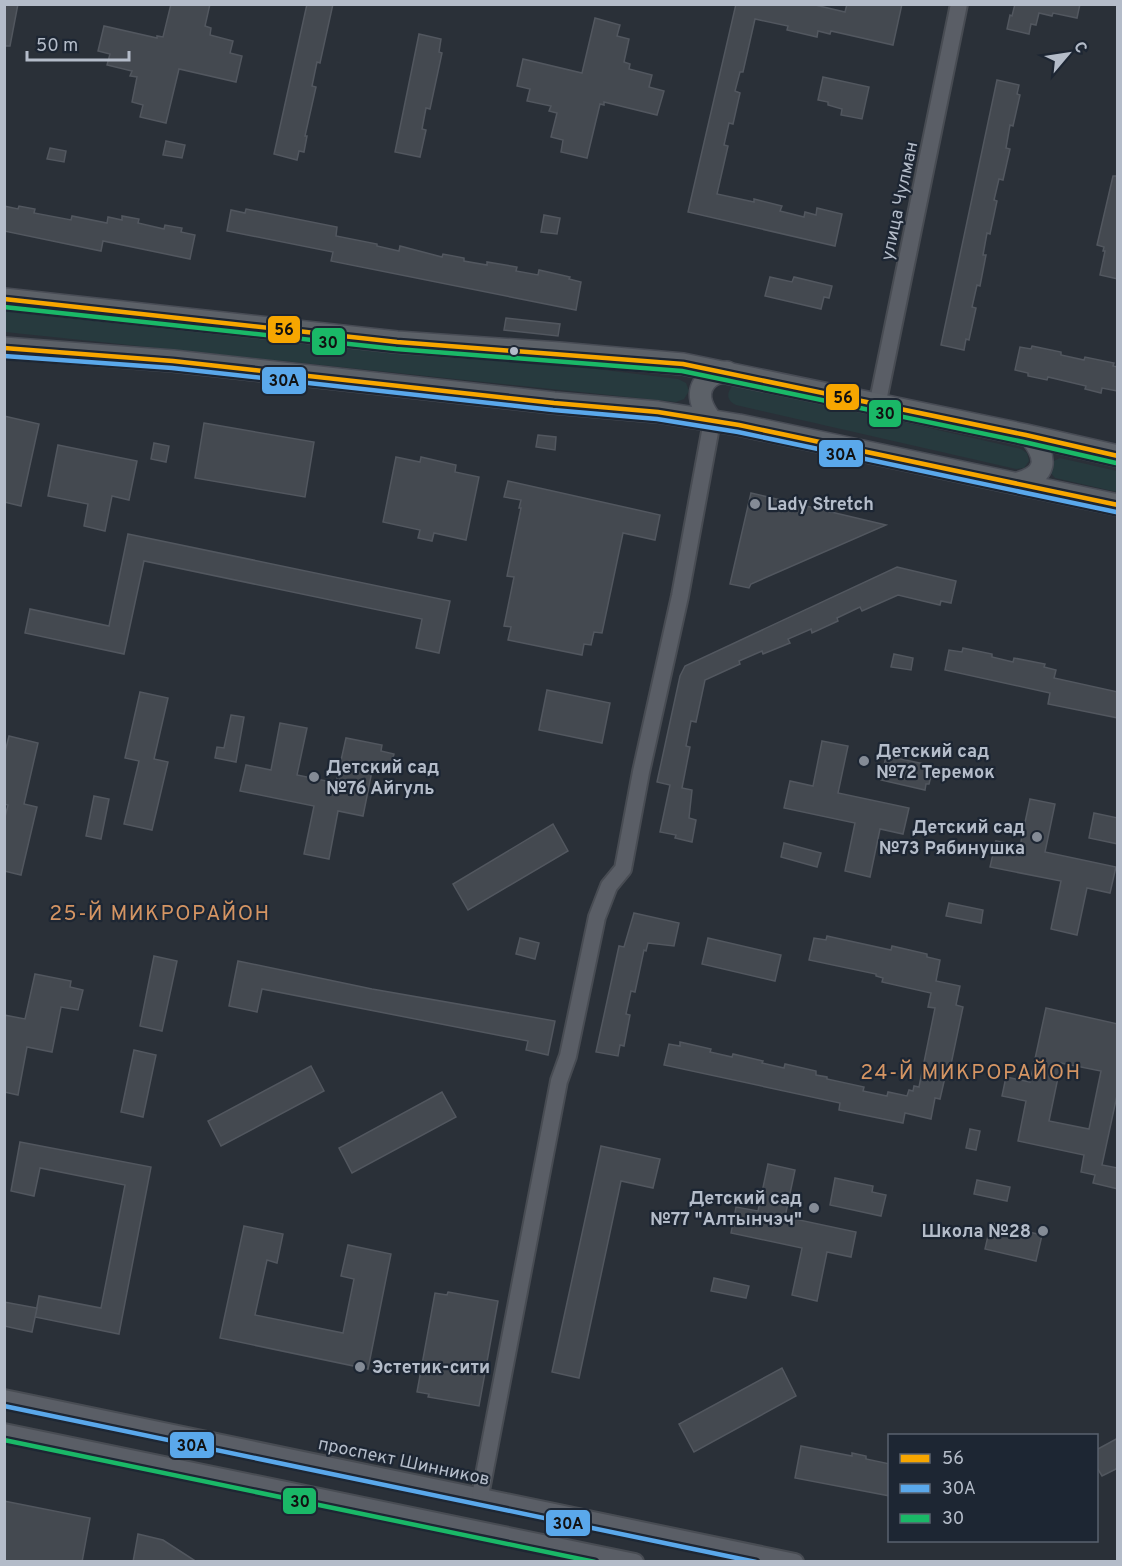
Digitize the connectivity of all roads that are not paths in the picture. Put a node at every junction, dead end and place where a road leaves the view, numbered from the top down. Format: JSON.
{"nodes":[{"id":1,"x":959,"y":4,"type":"edge"},
{"id":2,"x":4,"y":298,"type":"edge"},
{"id":3,"x":4,"y":348,"type":"edge"},
{"id":4,"x":727,"y":372,"type":"junction"},
{"id":5,"x":877,"y":406,"type":"junction"},
{"id":6,"x":712,"y":421,"type":"junction"},
{"id":7,"x":1031,"y":437,"type":"junction"},
{"id":8,"x":1118,"y":456,"type":"edge"},
{"id":9,"x":1018,"y":483,"type":"junction"},
{"id":10,"x":1118,"y":505,"type":"edge"},
{"id":11,"x":4,"y":1398,"type":"edge"},
{"id":12,"x":4,"y":1432,"type":"edge"},
{"id":13,"x":480,"y":1496,"type":"junction"},
{"id":14,"x":635,"y":1562,"type":"edge"},
{"id":15,"x":795,"y":1562,"type":"edge"}],
"edges":[{"from":1,"to":5,"type":"street","name":"улица Чулман"},
{"from":2,"to":4,"type":"main road"},
{"from":3,"to":6,"type":"main road"},
{"from":4,"to":5,"type":"main road"},
{"from":4,"to":6,"type":"main road"},
{"from":5,"to":7,"type":"main road"},
{"from":6,"to":9,"type":"main road"},
{"from":6,"to":13,"type":"street"},
{"from":7,"to":8,"type":"main road"},
{"from":7,"to":9,"type":"main road"},
{"from":9,"to":10,"type":"main road"},
{"from":11,"to":13,"type":"street","name":"проспект Шинников"},
{"from":12,"to":14,"type":"street"},
{"from":13,"to":15,"type":"street","name":"проспект Шинников"}]}
